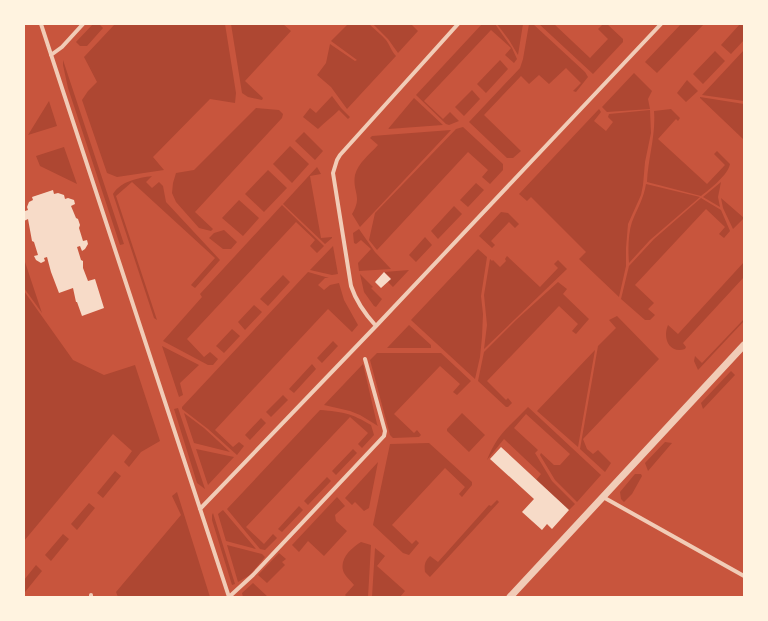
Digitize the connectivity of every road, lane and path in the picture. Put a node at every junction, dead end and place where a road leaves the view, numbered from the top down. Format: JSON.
{"nodes":[{"id":1,"x":41,"y":24,"type":"edge"},
{"id":2,"x":83,"y":24,"type":"edge"},
{"id":3,"x":458,"y":24,"type":"edge"},
{"id":4,"x":661,"y":24,"type":"edge"},
{"id":5,"x":51,"y":55,"type":"junction"},
{"id":6,"x":376,"y":326,"type":"junction"},
{"id":7,"x":743,"y":347,"type":"edge"},
{"id":8,"x":365,"y":359,"type":"dead end"},
{"id":9,"x":602,"y":497,"type":"junction"},
{"id":10,"x":200,"y":509,"type":"junction"},
{"id":11,"x":744,"y":576,"type":"edge"},
{"id":12,"x":229,"y":597,"type":"edge"},
{"id":13,"x":510,"y":597,"type":"edge"}],
"edges":[{"from":1,"to":5,"type":"street"},
{"from":2,"to":5,"type":"street"},
{"from":3,"to":6,"type":"street"},
{"from":4,"to":6,"type":"street"},
{"from":5,"to":10,"type":"street"},
{"from":6,"to":10,"type":"street"},
{"from":7,"to":9,"type":"street"},
{"from":8,"to":12,"type":"street"},
{"from":9,"to":11,"type":"street"},
{"from":9,"to":13,"type":"street"},
{"from":10,"to":12,"type":"street"}]}
